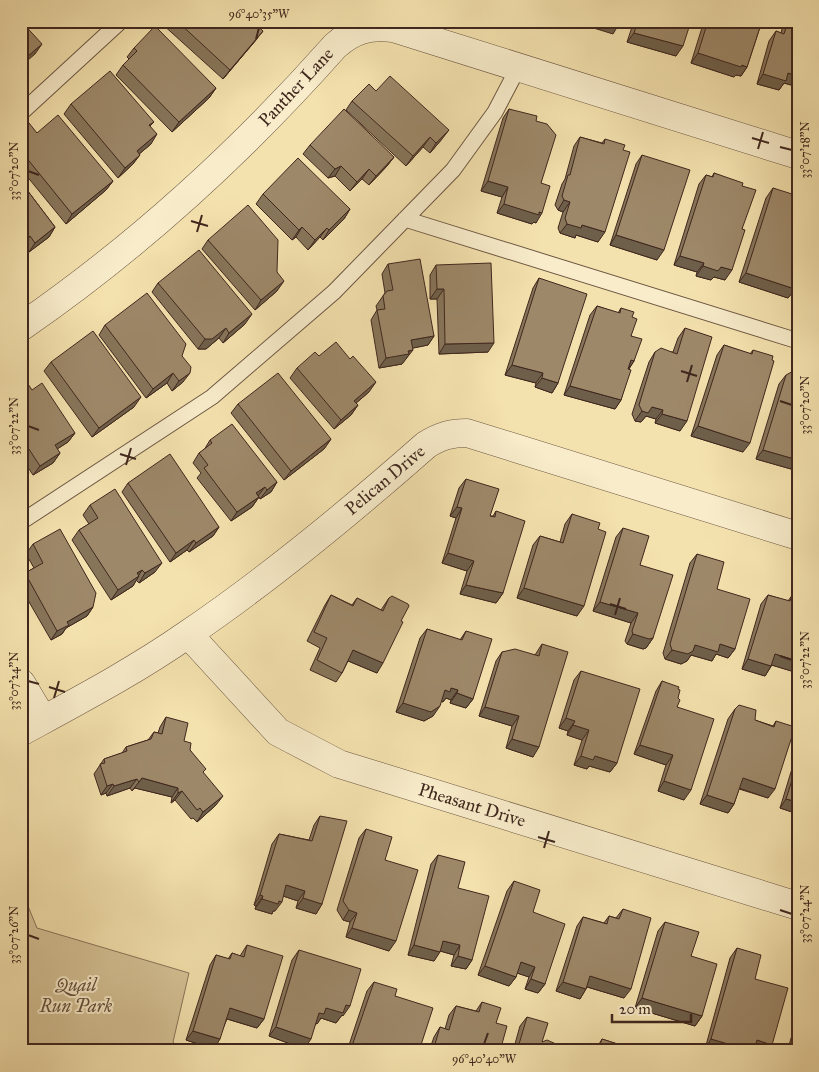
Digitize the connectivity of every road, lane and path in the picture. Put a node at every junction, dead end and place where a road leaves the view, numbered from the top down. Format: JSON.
{"nodes":[{"id":1,"x":121,"y":21,"type":"edge"},
{"id":2,"x":518,"y":68,"type":"junction"},
{"id":3,"x":21,"y":113,"type":"edge"},
{"id":4,"x":798,"y":155,"type":"edge"},
{"id":5,"x":405,"y":219,"type":"junction"},
{"id":6,"x":21,"y":327,"type":"edge"},
{"id":7,"x":798,"y":341,"type":"edge"},
{"id":8,"x":21,"y":522,"type":"edge"},
{"id":9,"x":798,"y":536,"type":"edge"},
{"id":10,"x":188,"y":634,"type":"junction"},
{"id":11,"x":21,"y":683,"type":"edge"},
{"id":12,"x":32,"y":726,"type":"edge"},
{"id":13,"x":798,"y":906,"type":"edge"}],
"edges":[{"from":1,"to":3,"type":"lane"},
{"from":2,"to":4,"type":"street","name":"Panther Lane"},
{"from":2,"to":5,"type":"lane"},
{"from":2,"to":6,"type":"street","name":"Panther Lane"},
{"from":5,"to":7,"type":"lane"},
{"from":5,"to":8,"type":"lane"},
{"from":9,"to":10,"type":"street","name":"Pelican Drive"},
{"from":10,"to":12,"type":"street","name":"Pelican Drive"},
{"from":10,"to":13,"type":"street","name":"Pheasant Drive"},
{"from":11,"to":12,"type":"street"}]}
